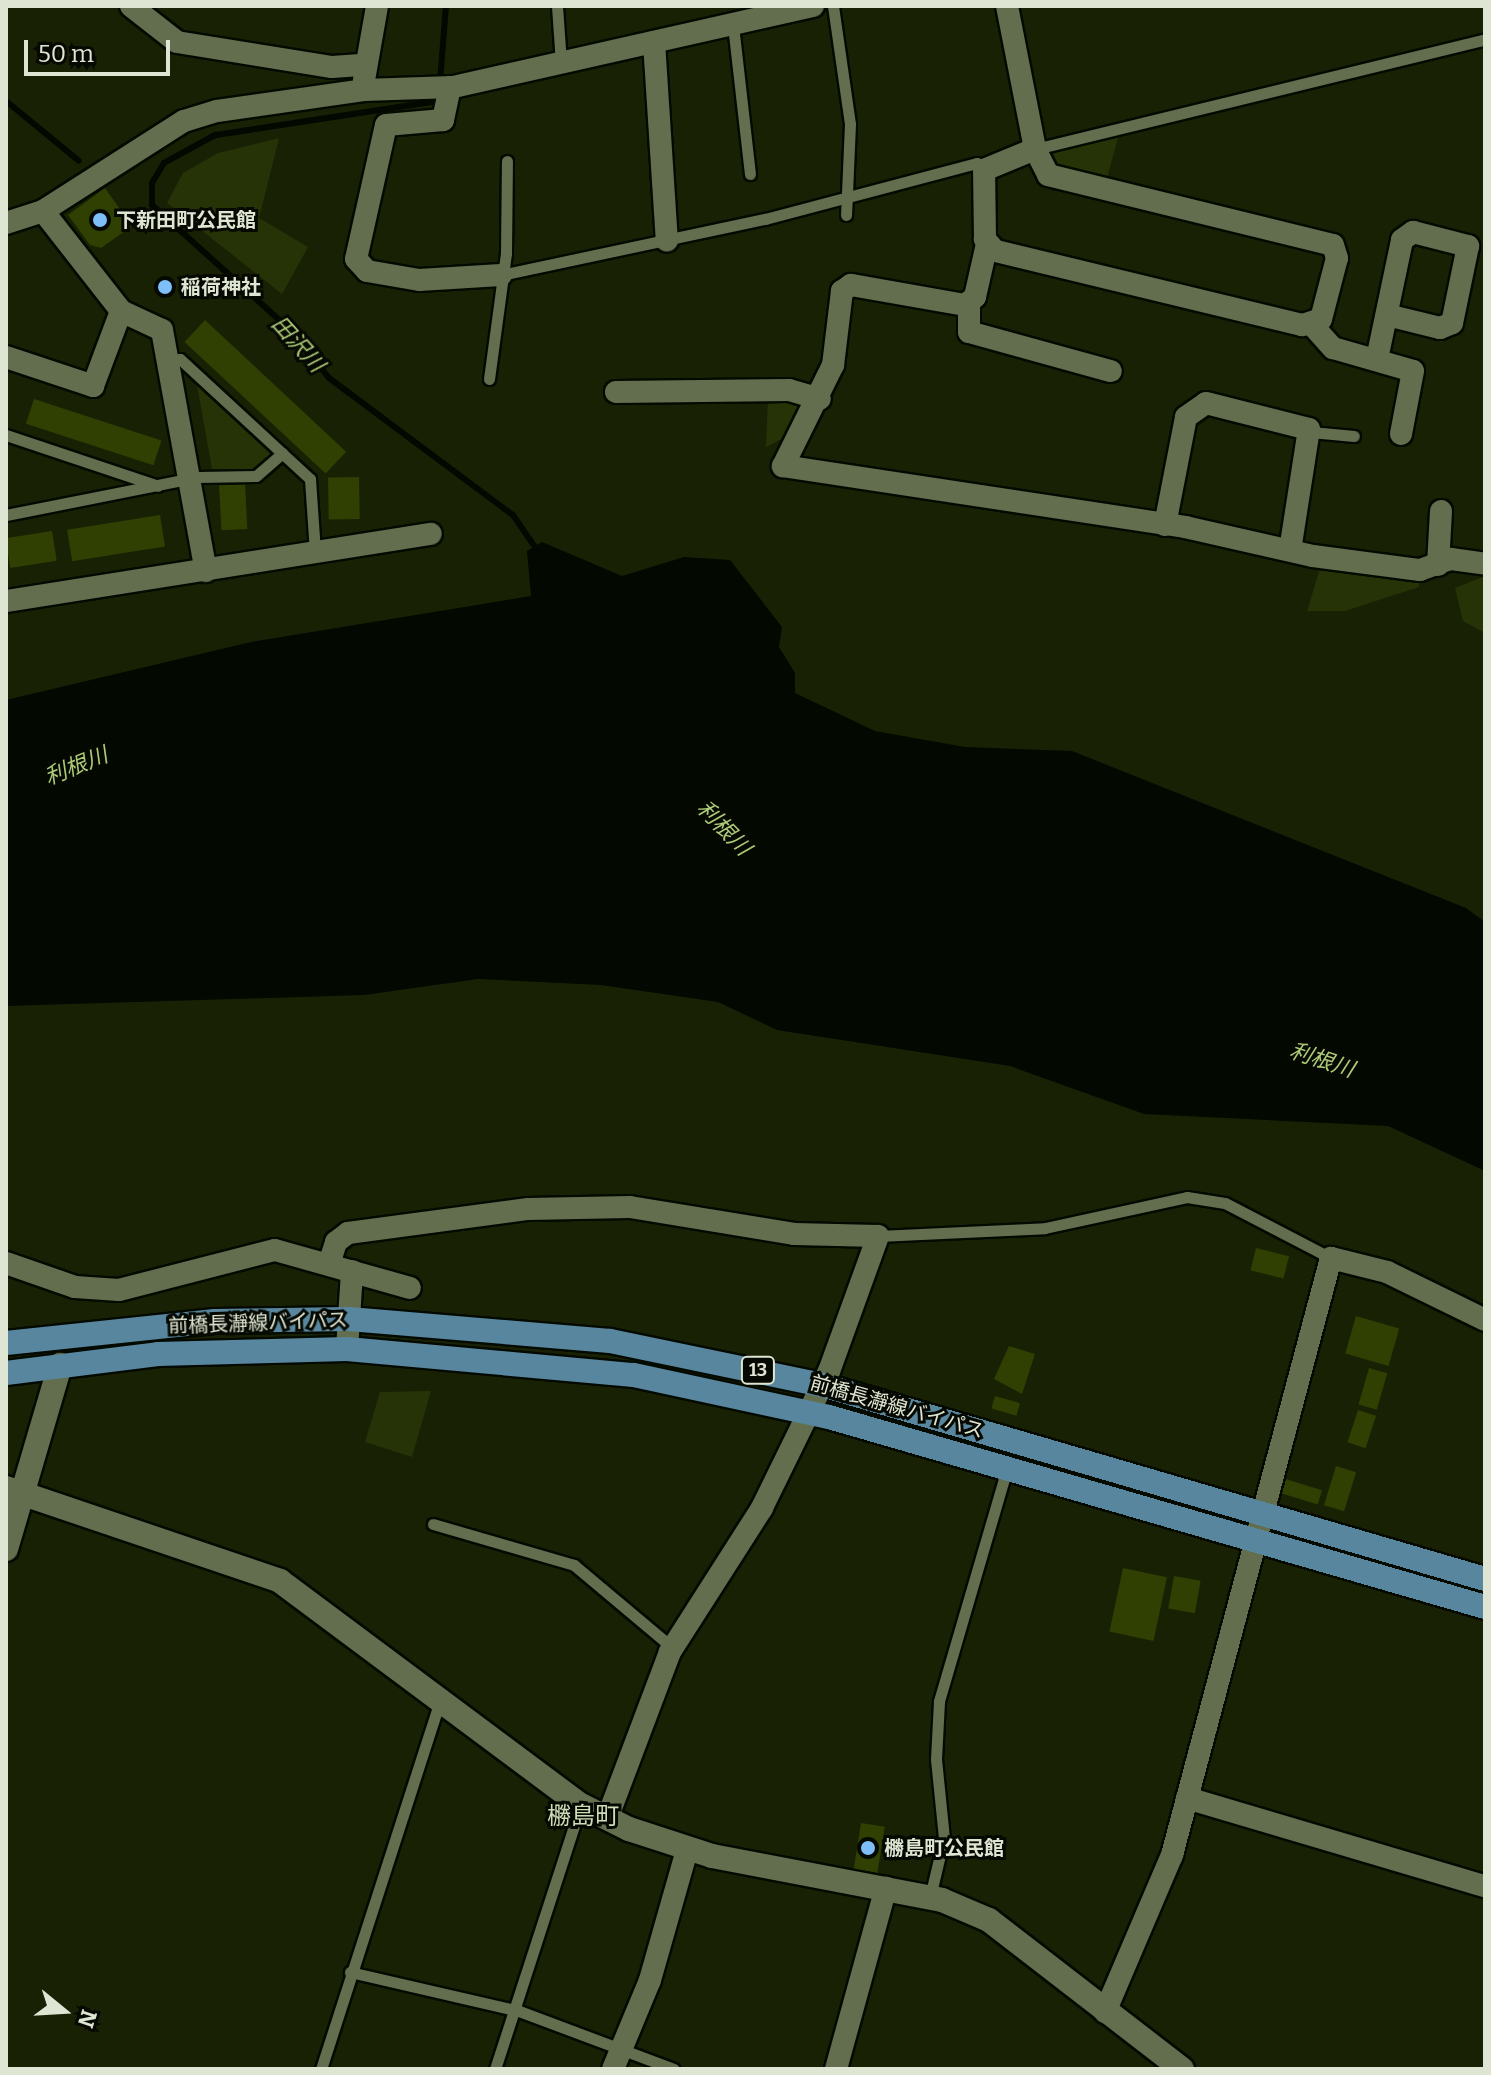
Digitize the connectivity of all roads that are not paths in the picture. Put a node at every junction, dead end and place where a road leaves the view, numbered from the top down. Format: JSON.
{"nodes":[{"id":1,"x":131,"y":6,"type":"edge"},
{"id":2,"x":377,"y":6,"type":"edge"},
{"id":3,"x":557,"y":6,"type":"edge"},
{"id":4,"x":813,"y":6,"type":"edge"},
{"id":5,"x":833,"y":6,"type":"edge"},
{"id":6,"x":1007,"y":6,"type":"edge"},
{"id":7,"x":733,"y":25,"type":"junction"},
{"id":8,"x":1485,"y":39,"type":"edge"},
{"id":9,"x":654,"y":42,"type":"junction"},
{"id":10,"x":561,"y":63,"type":"junction"},
{"id":11,"x":364,"y":65,"type":"junction"},
{"id":12,"x":450,"y":87,"type":"junction"},
{"id":13,"x":364,"y":90,"type":"junction"},
{"id":14,"x":1035,"y":149,"type":"junction"},
{"id":15,"x":507,"y":161,"type":"dead end"},
{"id":16,"x":986,"y":167,"type":"junction"},
{"id":17,"x":750,"y":174,"type":"dead end"},
{"id":18,"x":850,"y":193,"type":"junction"},
{"id":19,"x":43,"y":211,"type":"junction"},
{"id":20,"x":846,"y":215,"type":"dead end"},
{"id":21,"x":6,"y":223,"type":"edge"},
{"id":22,"x":667,"y":241,"type":"junction"},
{"id":23,"x":987,"y":244,"type":"junction"},
{"id":24,"x":501,"y":275,"type":"junction"},
{"id":25,"x":969,"y":302,"type":"junction"},
{"id":26,"x":121,"y":311,"type":"junction"},
{"id":27,"x":1387,"y":315,"type":"junction"},
{"id":28,"x":1313,"y":326,"type":"junction"},
{"id":29,"x":6,"y":357,"type":"edge"},
{"id":30,"x":1377,"y":359,"type":"junction"},
{"id":31,"x":167,"y":360,"type":"junction"},
{"id":32,"x":1111,"y":371,"type":"dead end"},
{"id":33,"x":489,"y":379,"type":"dead end"},
{"id":34,"x":616,"y":392,"type":"dead end"},
{"id":35,"x":820,"y":399,"type":"junction"},
{"id":36,"x":1311,"y":432,"type":"junction"},
{"id":37,"x":1401,"y":434,"type":"dead end"},
{"id":38,"x":6,"y":435,"type":"edge"},
{"id":39,"x":1354,"y":436,"type":"dead end"},
{"id":40,"x":282,"y":453,"type":"junction"},
{"id":41,"x":191,"y":483,"type":"junction"},
{"id":42,"x":162,"y":488,"type":"junction"},
{"id":43,"x":1441,"y":511,"type":"dead end"},
{"id":44,"x":6,"y":515,"type":"edge"},
{"id":45,"x":1165,"y":525,"type":"junction"},
{"id":46,"x":431,"y":534,"type":"dead end"},
{"id":47,"x":1290,"y":550,"type":"junction"},
{"id":48,"x":315,"y":553,"type":"junction"},
{"id":49,"x":1485,"y":564,"type":"edge"},
{"id":50,"x":1438,"y":565,"type":"junction"},
{"id":51,"x":206,"y":571,"type":"junction"},
{"id":52,"x":6,"y":601,"type":"edge"},
{"id":53,"x":878,"y":1236,"type":"junction"},
{"id":54,"x":1331,"y":1258,"type":"junction"},
{"id":55,"x":6,"y":1263,"type":"edge"},
{"id":56,"x":329,"y":1264,"type":"junction"},
{"id":57,"x":352,"y":1271,"type":"junction"},
{"id":58,"x":410,"y":1288,"type":"dead end"},
{"id":59,"x":349,"y":1319,"type":"junction"},
{"id":60,"x":1485,"y":1320,"type":"edge"},
{"id":61,"x":6,"y":1343,"type":"edge"},
{"id":62,"x":347,"y":1349,"type":"junction"},
{"id":63,"x":60,"y":1365,"type":"junction"},
{"id":64,"x":6,"y":1373,"type":"edge"},
{"id":65,"x":822,"y":1385,"type":"junction"},
{"id":66,"x":808,"y":1412,"type":"junction"},
{"id":67,"x":1007,"y":1469,"type":"junction"},
{"id":68,"x":15,"y":1491,"type":"edge"},
{"id":69,"x":1259,"y":1511,"type":"junction"},
{"id":70,"x":433,"y":1524,"type":"dead end"},
{"id":71,"x":1252,"y":1539,"type":"junction"},
{"id":72,"x":6,"y":1549,"type":"edge"},
{"id":73,"x":1485,"y":1579,"type":"edge"},
{"id":74,"x":1485,"y":1607,"type":"edge"},
{"id":75,"x":673,"y":1648,"type":"junction"},
{"id":76,"x":441,"y":1696,"type":"junction"},
{"id":77,"x":1187,"y":1798,"type":"junction"},
{"id":78,"x":581,"y":1805,"type":"junction"},
{"id":79,"x":607,"y":1819,"type":"junction"},
{"id":80,"x":687,"y":1850,"type":"junction"},
{"id":81,"x":1485,"y":1886,"type":"edge"},
{"id":82,"x":886,"y":1888,"type":"junction"},
{"id":83,"x":930,"y":1897,"type":"junction"},
{"id":84,"x":350,"y":1972,"type":"junction"},
{"id":85,"x":513,"y":2010,"type":"junction"},
{"id":86,"x":1105,"y":2012,"type":"junction"},
{"id":87,"x":624,"y":2046,"type":"junction"},
{"id":88,"x":1170,"y":2066,"type":"edge"},
{"id":89,"x":321,"y":2069,"type":"edge"},
{"id":90,"x":495,"y":2069,"type":"edge"},
{"id":91,"x":613,"y":2069,"type":"edge"},
{"id":92,"x":674,"y":2069,"type":"edge"},
{"id":93,"x":836,"y":2069,"type":"edge"}],
"edges":[{"from":1,"to":11,"type":"street"},
{"from":2,"to":11,"type":"street"},
{"from":3,"to":10,"type":"lane"},
{"from":4,"to":7,"type":"street"},
{"from":5,"to":18,"type":"lane"},
{"from":6,"to":14,"type":"street"},
{"from":7,"to":9,"type":"street"},
{"from":7,"to":17,"type":"lane"},
{"from":8,"to":14,"type":"lane"},
{"from":9,"to":10,"type":"street"},
{"from":9,"to":22,"type":"street"},
{"from":10,"to":12,"type":"street"},
{"from":11,"to":13,"type":"street"},
{"from":12,"to":13,"type":"street"},
{"from":12,"to":24,"type":"street"},
{"from":13,"to":19,"type":"street"},
{"from":14,"to":16,"type":"street"},
{"from":14,"to":28,"type":"street"},
{"from":15,"to":24,"type":"lane"},
{"from":16,"to":18,"type":"lane"},
{"from":16,"to":23,"type":"street"},
{"from":18,"to":20,"type":"lane"},
{"from":18,"to":22,"type":"lane"},
{"from":19,"to":21,"type":"street"},
{"from":19,"to":26,"type":"street"},
{"from":22,"to":24,"type":"lane"},
{"from":23,"to":25,"type":"street"},
{"from":23,"to":28,"type":"street"},
{"from":24,"to":33,"type":"lane"},
{"from":25,"to":32,"type":"street"},
{"from":25,"to":35,"type":"street"},
{"from":26,"to":29,"type":"street"},
{"from":26,"to":31,"type":"street"},
{"from":27,"to":27,"type":"street"},
{"from":27,"to":30,"type":"street"},
{"from":28,"to":30,"type":"street"},
{"from":30,"to":37,"type":"street"},
{"from":31,"to":40,"type":"lane"},
{"from":31,"to":41,"type":"street"},
{"from":34,"to":35,"type":"street"},
{"from":35,"to":45,"type":"street"},
{"from":36,"to":39,"type":"lane"},
{"from":36,"to":45,"type":"street"},
{"from":36,"to":47,"type":"street"},
{"from":38,"to":42,"type":"lane"},
{"from":40,"to":41,"type":"lane"},
{"from":40,"to":48,"type":"lane"},
{"from":41,"to":42,"type":"lane"},
{"from":41,"to":51,"type":"street"},
{"from":42,"to":44,"type":"lane"},
{"from":43,"to":50,"type":"street"},
{"from":45,"to":47,"type":"street"},
{"from":46,"to":48,"type":"street"},
{"from":47,"to":50,"type":"street"},
{"from":48,"to":51,"type":"street"},
{"from":49,"to":50,"type":"street"},
{"from":51,"to":52,"type":"street"},
{"from":53,"to":54,"type":"lane"},
{"from":53,"to":56,"type":"street"},
{"from":53,"to":65,"type":"street"},
{"from":54,"to":60,"type":"street"},
{"from":54,"to":69,"type":"street"},
{"from":55,"to":56,"type":"street"},
{"from":56,"to":57,"type":"street"},
{"from":57,"to":58,"type":"street"},
{"from":57,"to":59,"type":"street"},
{"from":59,"to":61,"type":"main road","name":"前橋長瀞線バイパス","number":"13"},
{"from":59,"to":62,"type":"street"},
{"from":59,"to":65,"type":"main road","name":"前橋長瀞線バイパス","number":"13"},
{"from":62,"to":63,"type":"main road","name":"前橋長瀞線バイパス","number":"13"},
{"from":62,"to":66,"type":"main road","name":"前橋長瀞線バイパス","number":"13"},
{"from":63,"to":64,"type":"main road","name":"前橋長瀞線バイパス","number":"13"},
{"from":63,"to":68,"type":"street"},
{"from":65,"to":66,"type":"street"},
{"from":65,"to":69,"type":"main road","name":"前橋長瀞線バイパス","number":"13"},
{"from":66,"to":67,"type":"main road","name":"前橋長瀞線バイパス","number":"13"},
{"from":66,"to":75,"type":"street"},
{"from":67,"to":71,"type":"main road","name":"前橋長瀞線バイパス","number":"13"},
{"from":67,"to":83,"type":"lane"},
{"from":68,"to":72,"type":"street"},
{"from":68,"to":76,"type":"street"},
{"from":69,"to":71,"type":"street"},
{"from":69,"to":73,"type":"main road","name":"前橋長瀞線バイパス","number":"13"},
{"from":70,"to":75,"type":"lane"},
{"from":71,"to":74,"type":"main road","name":"前橋長瀞線バイパス","number":"13"},
{"from":71,"to":77,"type":"street"},
{"from":75,"to":79,"type":"street"},
{"from":76,"to":78,"type":"street"},
{"from":76,"to":84,"type":"lane"},
{"from":77,"to":81,"type":"street"},
{"from":77,"to":86,"type":"street"},
{"from":78,"to":79,"type":"street"},
{"from":78,"to":85,"type":"lane"},
{"from":79,"to":80,"type":"street"},
{"from":80,"to":82,"type":"street"},
{"from":80,"to":87,"type":"street"},
{"from":82,"to":83,"type":"street"},
{"from":82,"to":93,"type":"street"},
{"from":83,"to":86,"type":"street"},
{"from":84,"to":85,"type":"lane"},
{"from":84,"to":89,"type":"lane"},
{"from":85,"to":87,"type":"lane"},
{"from":85,"to":90,"type":"lane"},
{"from":86,"to":88,"type":"street"},
{"from":87,"to":91,"type":"street"},
{"from":87,"to":92,"type":"lane"}]}
